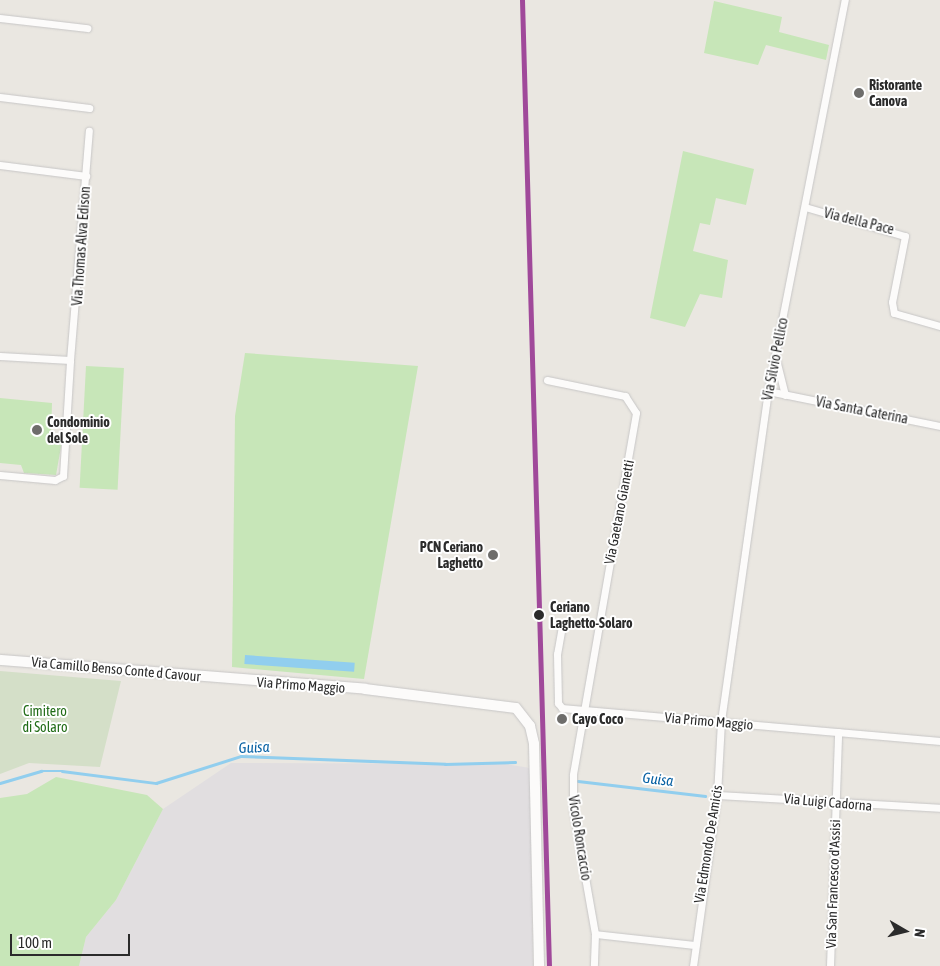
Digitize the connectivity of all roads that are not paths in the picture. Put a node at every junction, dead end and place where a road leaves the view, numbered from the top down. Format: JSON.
{"nodes":[{"id":1,"x":845,"y":0,"type":"edge"},
{"id":2,"x":0,"y":18,"type":"edge"},
{"id":3,"x":87,"y":28,"type":"dead end"},
{"id":4,"x":0,"y":97,"type":"edge"},
{"id":5,"x":88,"y":108,"type":"dead end"},
{"id":6,"x":89,"y":131,"type":"dead end"},
{"id":7,"x":0,"y":165,"type":"edge"},
{"id":8,"x":86,"y":176,"type":"junction"},
{"id":9,"x":805,"y":207,"type":"junction"},
{"id":10,"x":940,"y":326,"type":"edge"},
{"id":11,"x":0,"y":356,"type":"edge"},
{"id":12,"x":776,"y":359,"type":"junction"},
{"id":13,"x":70,"y":360,"type":"junction"},
{"id":14,"x":547,"y":380,"type":"dead end"},
{"id":15,"x":768,"y":391,"type":"junction"},
{"id":16,"x":785,"y":395,"type":"junction"},
{"id":17,"x":940,"y":426,"type":"edge"},
{"id":18,"x":0,"y":475,"type":"edge"},
{"id":19,"x":562,"y":626,"type":"dead end"},
{"id":20,"x":0,"y":660,"type":"edge"},
{"id":21,"x":231,"y":679,"type":"joint"},
{"id":22,"x":582,"y":710,"type":"junction"},
{"id":23,"x":721,"y":722,"type":"junction"},
{"id":24,"x":838,"y":732,"type":"junction"},
{"id":25,"x":940,"y":741,"type":"edge"},
{"id":26,"x":717,"y":795,"type":"junction"},
{"id":27,"x":836,"y":802,"type":"junction"},
{"id":28,"x":940,"y":808,"type":"edge"},
{"id":29,"x":595,"y":934,"type":"junction"},
{"id":30,"x":695,"y":944,"type":"junction"},
{"id":31,"x":538,"y":966,"type":"edge"},
{"id":32,"x":594,"y":966,"type":"edge"},
{"id":33,"x":693,"y":966,"type":"edge"},
{"id":34,"x":830,"y":966,"type":"edge"}],
"edges":[{"from":1,"to":9,"type":"street","name":"Via Silvio Pellico"},
{"from":2,"to":3,"type":"street"},
{"from":4,"to":5,"type":"street"},
{"from":6,"to":8,"type":"street","name":"Via Thomas Alva Edison"},
{"from":7,"to":8,"type":"street"},
{"from":8,"to":13,"type":"street","name":"Via Thomas Alva Edison"},
{"from":9,"to":10,"type":"street","name":"Via della Pace"},
{"from":9,"to":12,"type":"street","name":"Via Silvio Pellico"},
{"from":11,"to":13,"type":"street"},
{"from":12,"to":15,"type":"street","name":"Via Silvio Pellico"},
{"from":12,"to":16,"type":"street"},
{"from":13,"to":18,"type":"street","name":"Via Thomas Alva Edison"},
{"from":14,"to":22,"type":"street","name":"Via Gaetano Gianetti"},
{"from":15,"to":16,"type":"street","name":"Via Santa Caterina"},
{"from":15,"to":23,"type":"street","name":"Via Silvio Pellico"},
{"from":16,"to":17,"type":"street","name":"Via Santa Caterina"},
{"from":19,"to":22,"type":"street","name":"Via Primo Maggio"},
{"from":20,"to":21,"type":"street","name":"Via Camillo Benso Conte d Cavour"},
{"from":21,"to":31,"type":"street","name":"Via Primo Maggio"},
{"from":22,"to":23,"type":"street","name":"Via Primo Maggio"},
{"from":22,"to":29,"type":"street","name":"Vicolo Roncaccio"},
{"from":23,"to":24,"type":"street","name":"Via Primo Maggio"},
{"from":23,"to":26,"type":"street","name":"Via Edmondo De Amicis"},
{"from":24,"to":25,"type":"street","name":"Via Primo Maggio"},
{"from":24,"to":27,"type":"street","name":"Via San Francesco d'Assisi"},
{"from":26,"to":27,"type":"street","name":"Via Luigi Cadorna"},
{"from":26,"to":30,"type":"street","name":"Via Edmondo De Amicis"},
{"from":27,"to":28,"type":"street","name":"Via Luigi Cadorna"},
{"from":27,"to":34,"type":"street","name":"Via San Francesco d'Assisi"},
{"from":29,"to":30,"type":"street"},
{"from":29,"to":32,"type":"street","name":"Vicolo Roncaccio"},
{"from":30,"to":33,"type":"street","name":"Via Edmondo De Amicis"}]}
